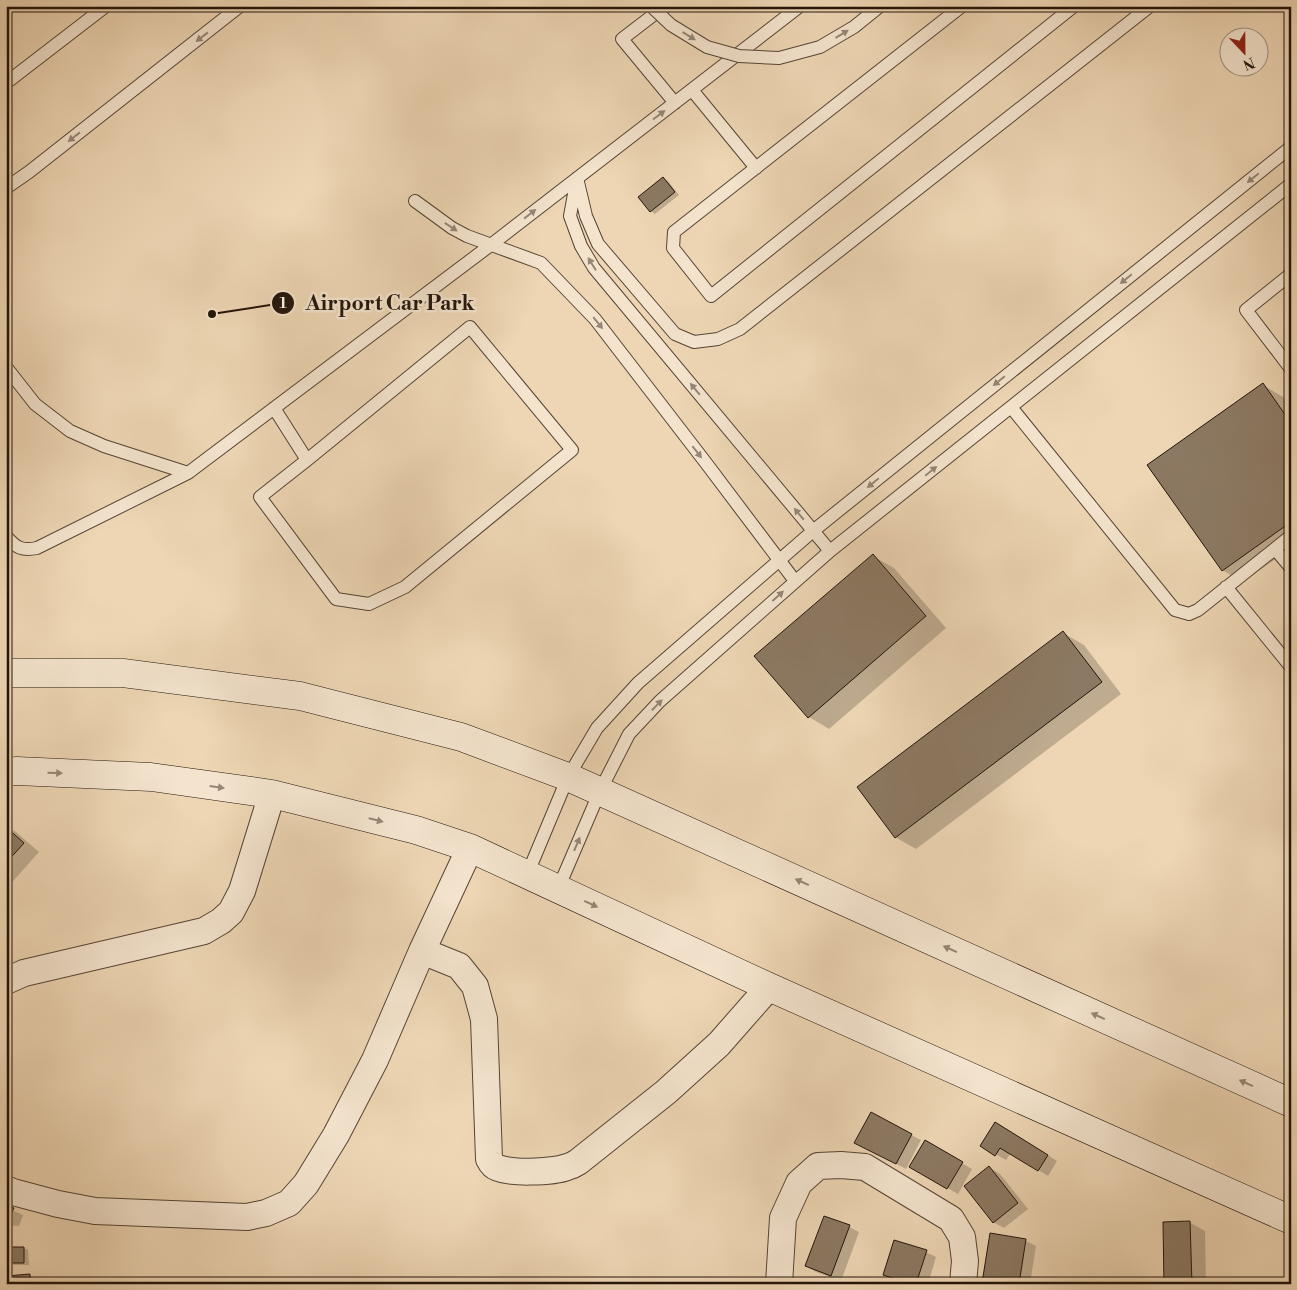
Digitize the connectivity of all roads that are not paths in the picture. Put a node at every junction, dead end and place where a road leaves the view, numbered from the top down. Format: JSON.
{"nodes":[{"id":1,"x":106,"y":6,"type":"edge"},
{"id":2,"x":240,"y":6,"type":"edge"},
{"id":3,"x":651,"y":6,"type":"edge"},
{"id":4,"x":665,"y":6,"type":"edge"},
{"id":5,"x":800,"y":6,"type":"edge"},
{"id":6,"x":880,"y":6,"type":"edge"},
{"id":7,"x":962,"y":6,"type":"edge"},
{"id":8,"x":1074,"y":6,"type":"edge"},
{"id":9,"x":1150,"y":6,"type":"edge"},
{"id":10,"x":6,"y":83,"type":"edge"},
{"id":11,"x":692,"y":90,"type":"junction"},
{"id":12,"x":675,"y":103,"type":"junction"},
{"id":13,"x":1291,"y":147,"type":"edge"},
{"id":14,"x":756,"y":168,"type":"junction"},
{"id":15,"x":577,"y":178,"type":"junction"},
{"id":16,"x":1291,"y":184,"type":"edge"},
{"id":17,"x":6,"y":188,"type":"edge"},
{"id":18,"x":416,"y":200,"type":"dead end"},
{"id":19,"x":492,"y":244,"type":"junction"},
{"id":20,"x":1291,"y":274,"type":"edge"},
{"id":21,"x":6,"y":367,"type":"edge"},
{"id":22,"x":1291,"y":369,"type":"edge"},
{"id":23,"x":1011,"y":407,"type":"junction"},
{"id":24,"x":274,"y":408,"type":"junction"},
{"id":25,"x":307,"y":460,"type":"junction"},
{"id":26,"x":188,"y":473,"type":"junction"},
{"id":27,"x":813,"y":531,"type":"junction"},
{"id":28,"x":6,"y":536,"type":"edge"},
{"id":29,"x":1291,"y":536,"type":"edge"},
{"id":30,"x":1274,"y":549,"type":"junction"},
{"id":31,"x":830,"y":551,"type":"junction"},
{"id":32,"x":779,"y":561,"type":"junction"},
{"id":33,"x":1291,"y":568,"type":"edge"},
{"id":34,"x":795,"y":581,"type":"junction"},
{"id":35,"x":1226,"y":587,"type":"junction"},
{"id":36,"x":1291,"y":667,"type":"edge"},
{"id":37,"x":6,"y":673,"type":"edge"},
{"id":38,"x":6,"y":772,"type":"edge"},
{"id":39,"x":568,"y":777,"type":"junction"},
{"id":40,"x":600,"y":791,"type":"junction"},
{"id":41,"x":272,"y":794,"type":"junction"},
{"id":42,"x":470,"y":848,"type":"junction"},
{"id":43,"x":527,"y":875,"type":"junction"},
{"id":44,"x":558,"y":889,"type":"junction"},
{"id":45,"x":422,"y":950,"type":"junction"},
{"id":46,"x":6,"y":981,"type":"edge"},
{"id":47,"x":769,"y":987,"type":"junction"},
{"id":48,"x":1291,"y":1103,"type":"edge"},
{"id":49,"x":6,"y":1189,"type":"edge"},
{"id":50,"x":1291,"y":1220,"type":"edge"},
{"id":51,"x":779,"y":1284,"type":"edge"},
{"id":52,"x":963,"y":1284,"type":"edge"}],
"edges":[{"from":1,"to":10,"type":"lane"},
{"from":2,"to":17,"type":"lane","one_way":true},
{"from":3,"to":6,"type":"lane","one_way":true,"bridge":true},
{"from":4,"to":12,"type":"lane"},
{"from":5,"to":11,"type":"lane"},
{"from":7,"to":14,"type":"lane"},
{"from":8,"to":14,"type":"lane"},
{"from":9,"to":15,"type":"lane"},
{"from":11,"to":12,"type":"lane"},
{"from":11,"to":14,"type":"lane"},
{"from":15,"to":12,"type":"lane","one_way":true},
{"from":13,"to":27,"type":"lane","one_way":true},
{"from":19,"to":15,"type":"lane","one_way":true},
{"from":27,"to":15,"type":"lane","one_way":true},
{"from":16,"to":23,"type":"lane"},
{"from":18,"to":19,"type":"lane","one_way":true},
{"from":19,"to":24,"type":"lane"},
{"from":19,"to":32,"type":"lane","one_way":true},
{"from":20,"to":22,"type":"lane"},
{"from":21,"to":26,"type":"lane"},
{"from":31,"to":23,"type":"lane","one_way":true},
{"from":23,"to":35,"type":"lane"},
{"from":24,"to":25,"type":"lane"},
{"from":24,"to":26,"type":"lane"},
{"from":25,"to":25,"type":"lane"},
{"from":26,"to":28,"type":"lane"},
{"from":27,"to":31,"type":"lane"},
{"from":27,"to":32,"type":"lane"},
{"from":29,"to":30,"type":"lane"},
{"from":30,"to":33,"type":"lane"},
{"from":30,"to":35,"type":"lane"},
{"from":31,"to":34,"type":"lane"},
{"from":32,"to":34,"type":"lane"},
{"from":32,"to":39,"type":"lane"},
{"from":40,"to":34,"type":"lane","one_way":true},
{"from":35,"to":36,"type":"lane"},
{"from":37,"to":39,"type":"main road"},
{"from":38,"to":41,"type":"main road","one_way":true},
{"from":39,"to":40,"type":"main road"},
{"from":39,"to":43,"type":"lane"},
{"from":44,"to":40,"type":"lane","one_way":true},
{"from":48,"to":40,"type":"main road","one_way":true},
{"from":41,"to":42,"type":"main road","one_way":true},
{"from":41,"to":46,"type":"street"},
{"from":42,"to":43,"type":"main road"},
{"from":42,"to":45,"type":"street"},
{"from":43,"to":44,"type":"main road"},
{"from":44,"to":47,"type":"main road","one_way":true},
{"from":45,"to":47,"type":"street"},
{"from":45,"to":49,"type":"street"},
{"from":47,"to":50,"type":"main road"},
{"from":51,"to":52,"type":"street"}]}
